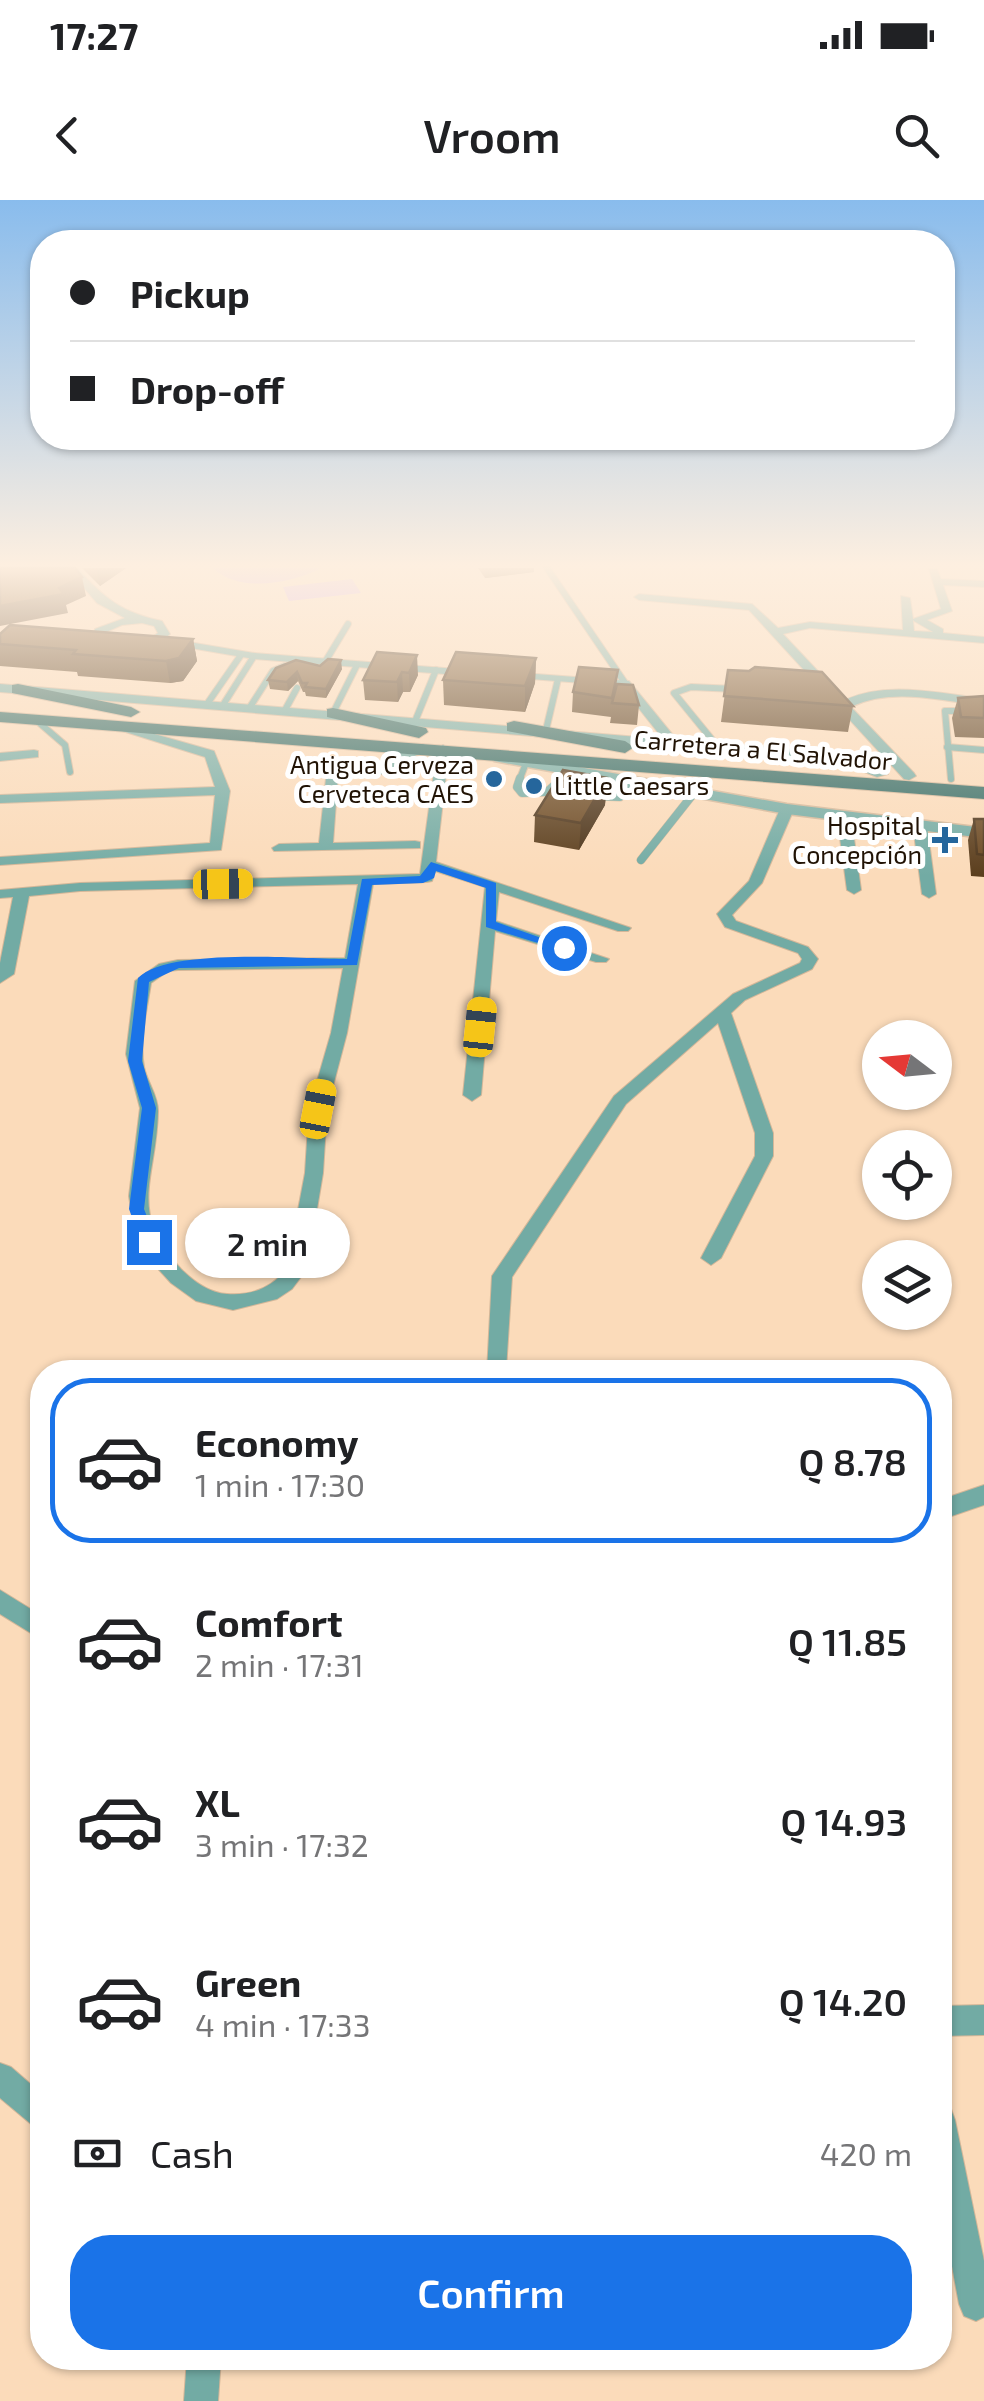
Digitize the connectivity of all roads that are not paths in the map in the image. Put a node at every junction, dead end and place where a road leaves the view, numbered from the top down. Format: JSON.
{"nodes":[{"id":1,"x":436,"y":670,"type":"edge"},
{"id":2,"x":235,"y":671,"type":"edge"},
{"id":3,"x":240,"y":671,"type":"edge"},
{"id":4,"x":274,"y":671,"type":"edge"},
{"id":5,"x":354,"y":671,"type":"edge"},
{"id":6,"x":447,"y":671,"type":"edge"},
{"id":7,"x":618,"y":671,"type":"edge"},
{"id":8,"x":812,"y":671,"type":"edge"},
{"id":9,"x":558,"y":678,"type":"junction"},
{"id":10,"x":626,"y":683,"type":"junction"},
{"id":11,"x":297,"y":688,"type":"edge"},
{"id":12,"x":9,"y":689,"type":"edge"},
{"id":13,"x":745,"y":690,"type":"edge"},
{"id":14,"x":984,"y":702,"type":"edge"},
{"id":15,"x":208,"y":704,"type":"junction"},
{"id":16,"x":0,"y":705,"type":"edge"},
{"id":17,"x":223,"y":705,"type":"junction"},
{"id":18,"x":845,"y":705,"type":"junction"},
{"id":19,"x":250,"y":707,"type":"junction"},
{"id":20,"x":285,"y":710,"type":"junction"},
{"id":21,"x":984,"y":711,"type":"edge"},
{"id":22,"x":333,"y":713,"type":"junction"},
{"id":23,"x":0,"y":716,"type":"edge"},
{"id":24,"x":149,"y":716,"type":"junction"},
{"id":25,"x":416,"y":719,"type":"junction"},
{"id":26,"x":36,"y":720,"type":"junction"},
{"id":27,"x":514,"y":727,"type":"junction"},
{"id":28,"x":546,"y":730,"type":"junction"},
{"id":29,"x":165,"y":734,"type":"junction"},
{"id":30,"x":373,"y":744,"type":"junction"},
{"id":31,"x":447,"y":747,"type":"junction"},
{"id":32,"x":718,"y":747,"type":"junction"},
{"id":33,"x":947,"y":747,"type":"junction"},
{"id":34,"x":673,"y":750,"type":"junction"},
{"id":35,"x":984,"y":750,"type":"edge"},
{"id":36,"x":34,"y":754,"type":"dead end"},
{"id":37,"x":0,"y":757,"type":"edge"},
{"id":38,"x":392,"y":760,"type":"junction"},
{"id":39,"x":526,"y":762,"type":"junction"},
{"id":40,"x":571,"y":765,"type":"junction"},
{"id":41,"x":70,"y":772,"type":"dead end"},
{"id":42,"x":882,"y":774,"type":"junction"},
{"id":43,"x":951,"y":779,"type":"junction"},
{"id":44,"x":914,"y":780,"type":"junction"},
{"id":45,"x":631,"y":782,"type":"junction"},
{"id":46,"x":984,"y":782,"type":"edge"},
{"id":47,"x":223,"y":791,"type":"junction"},
{"id":48,"x":583,"y":792,"type":"edge"},
{"id":49,"x":694,"y":793,"type":"junction"},
{"id":50,"x":984,"y":793,"type":"edge"},
{"id":51,"x":0,"y":800,"type":"edge"},
{"id":52,"x":788,"y":809,"type":"junction"},
{"id":53,"x":844,"y":816,"type":"junction"},
{"id":54,"x":920,"y":826,"type":"junction"},
{"id":55,"x":984,"y":833,"type":"edge"},
{"id":56,"x":415,"y":844,"type":"dead end"},
{"id":57,"x":326,"y":846,"type":"junction"},
{"id":58,"x":279,"y":848,"type":"dead end"},
{"id":59,"x":641,"y":860,"type":"dead end"},
{"id":60,"x":0,"y":861,"type":"edge"},
{"id":61,"x":431,"y":865,"type":"junction"},
{"id":62,"x":366,"y":882,"type":"junction"},
{"id":63,"x":492,"y":886,"type":"junction"},
{"id":64,"x":854,"y":890,"type":"dead end"},
{"id":65,"x":24,"y":892,"type":"junction"},
{"id":66,"x":0,"y":894,"type":"edge"},
{"id":67,"x":929,"y":894,"type":"dead end"},
{"id":68,"x":490,"y":924,"type":"junction"},
{"id":69,"x":623,"y":928,"type":"dead end"},
{"id":70,"x":601,"y":960,"type":"dead end"},
{"id":71,"x":352,"y":962,"type":"junction"},
{"id":72,"x":0,"y":978,"type":"edge"},
{"id":73,"x":724,"y":1013,"type":"junction"},
{"id":74,"x":472,"y":1095,"type":"dead end"},
{"id":75,"x":711,"y":1258,"type":"dead end"},
{"id":76,"x":497,"y":1360,"type":"edge"},
{"id":77,"x":984,"y":1496,"type":"edge"},
{"id":78,"x":952,"y":1506,"type":"edge"},
{"id":79,"x":0,"y":1601,"type":"edge"},
{"id":80,"x":30,"y":1621,"type":"edge"},
{"id":81,"x":984,"y":2020,"type":"edge"},
{"id":82,"x":952,"y":2021,"type":"edge"},
{"id":83,"x":0,"y":2078,"type":"edge"},
{"id":84,"x":30,"y":2102,"type":"edge"},
{"id":85,"x":952,"y":2181,"type":"edge"},
{"id":86,"x":976,"y":2304,"type":"dead end"},
{"id":87,"x":203,"y":2370,"type":"edge"},
{"id":88,"x":200,"y":2401,"type":"edge"}],
"edges":[{"from":1,"to":25,"type":"lane"},
{"from":2,"to":15,"type":"lane"},
{"from":3,"to":17,"type":"lane"},
{"from":4,"to":19,"type":"lane"},
{"from":5,"to":22,"type":"lane"},
{"from":6,"to":9,"type":"street"},
{"from":7,"to":10,"type":"lane"},
{"from":8,"to":18,"type":"street"},
{"from":9,"to":10,"type":"street"},
{"from":9,"to":28,"type":"lane"},
{"from":10,"to":34,"type":"street"},
{"from":11,"to":20,"type":"lane"},
{"from":12,"to":15,"type":"street","name":"Carretera a El Salvador"},
{"from":12,"to":24,"type":"highway"},
{"from":13,"to":32,"type":"lane"},
{"from":14,"to":18,"type":"street"},
{"from":15,"to":17,"type":"street","name":"Carretera a El Salvador"},
{"from":16,"to":24,"type":"highway","name":"Carretera a El Salvador"},
{"from":17,"to":19,"type":"street","name":"Carretera a El Salvador"},
{"from":18,"to":44,"type":"street"},
{"from":19,"to":20,"type":"street","name":"Carretera a El Salvador"},
{"from":20,"to":22,"type":"street","name":"Carretera a El Salvador"},
{"from":21,"to":33,"type":"lane"},
{"from":22,"to":25,"type":"street","name":"Carretera a El Salvador"},
{"from":22,"to":31,"type":"highway"},
{"from":23,"to":26,"type":"highway","name":"Carretera a El Salvador"},
{"from":24,"to":31,"type":"highway","name":"Carretera a El Salvador"},
{"from":25,"to":27,"type":"street","name":"Carretera a El Salvador"},
{"from":26,"to":29,"type":"highway","name":"Carretera a El Salvador"},
{"from":26,"to":41,"type":"lane"},
{"from":27,"to":28,"type":"street","name":"Carretera a El Salvador"},
{"from":27,"to":34,"type":"highway"},
{"from":28,"to":34,"type":"street","name":"Carretera a El Salvador"},
{"from":29,"to":30,"type":"highway","name":"Carretera a El Salvador"},
{"from":29,"to":47,"type":"street"},
{"from":30,"to":31,"type":"highway","name":"Carretera a El Salvador"},
{"from":30,"to":38,"type":"street"},
{"from":31,"to":34,"type":"highway","name":"Carretera a El Salvador"},
{"from":31,"to":38,"type":"street"},
{"from":31,"to":39,"type":"street"},
{"from":31,"to":40,"type":"highway","name":"Carretera a El Salvador"},
{"from":31,"to":61,"type":"street"},
{"from":32,"to":34,"type":"street","name":"Carretera a El Salvador"},
{"from":32,"to":42,"type":"street","name":"Carretera a El Salvador"},
{"from":33,"to":35,"type":"lane"},
{"from":33,"to":43,"type":"lane"},
{"from":34,"to":42,"type":"highway","name":"Carretera a El Salvador"},
{"from":36,"to":37,"type":"street"},
{"from":38,"to":57,"type":"street"},
{"from":39,"to":40,"type":"street"},
{"from":39,"to":40,"type":"lane"},
{"from":40,"to":44,"type":"highway","name":"Carretera a El Salvador"},
{"from":40,"to":45,"type":"street"},
{"from":42,"to":44,"type":"highway","name":"Carretera a El Salvador"},
{"from":43,"to":44,"type":"highway","name":"Carretera a El Salvador"},
{"from":43,"to":46,"type":"highway","name":"Carretera a El Salvador"},
{"from":44,"to":50,"type":"highway","name":"Carretera a El Salvador"},
{"from":45,"to":48,"type":"lane"},
{"from":45,"to":49,"type":"street"},
{"from":47,"to":51,"type":"street"},
{"from":47,"to":60,"type":"street"},
{"from":49,"to":52,"type":"street"},
{"from":49,"to":59,"type":"lane"},
{"from":52,"to":53,"type":"street"},
{"from":52,"to":73,"type":"street"},
{"from":53,"to":54,"type":"street"},
{"from":53,"to":64,"type":"street"},
{"from":54,"to":55,"type":"street"},
{"from":54,"to":67,"type":"street"},
{"from":56,"to":57,"type":"street"},
{"from":57,"to":58,"type":"street"},
{"from":61,"to":62,"type":"street"},
{"from":61,"to":63,"type":"street"},
{"from":62,"to":65,"type":"street"},
{"from":62,"to":71,"type":"street"},
{"from":63,"to":68,"type":"street"},
{"from":63,"to":69,"type":"street"},
{"from":65,"to":66,"type":"street"},
{"from":65,"to":72,"type":"street"},
{"from":68,"to":70,"type":"street"},
{"from":68,"to":74,"type":"street"},
{"from":71,"to":71,"type":"street"},
{"from":73,"to":75,"type":"street"},
{"from":73,"to":76,"type":"street"},
{"from":77,"to":78,"type":"street"},
{"from":79,"to":80,"type":"street"},
{"from":81,"to":82,"type":"street"},
{"from":83,"to":84,"type":"street"},
{"from":85,"to":86,"type":"street"},
{"from":87,"to":88,"type":"street"}]}
